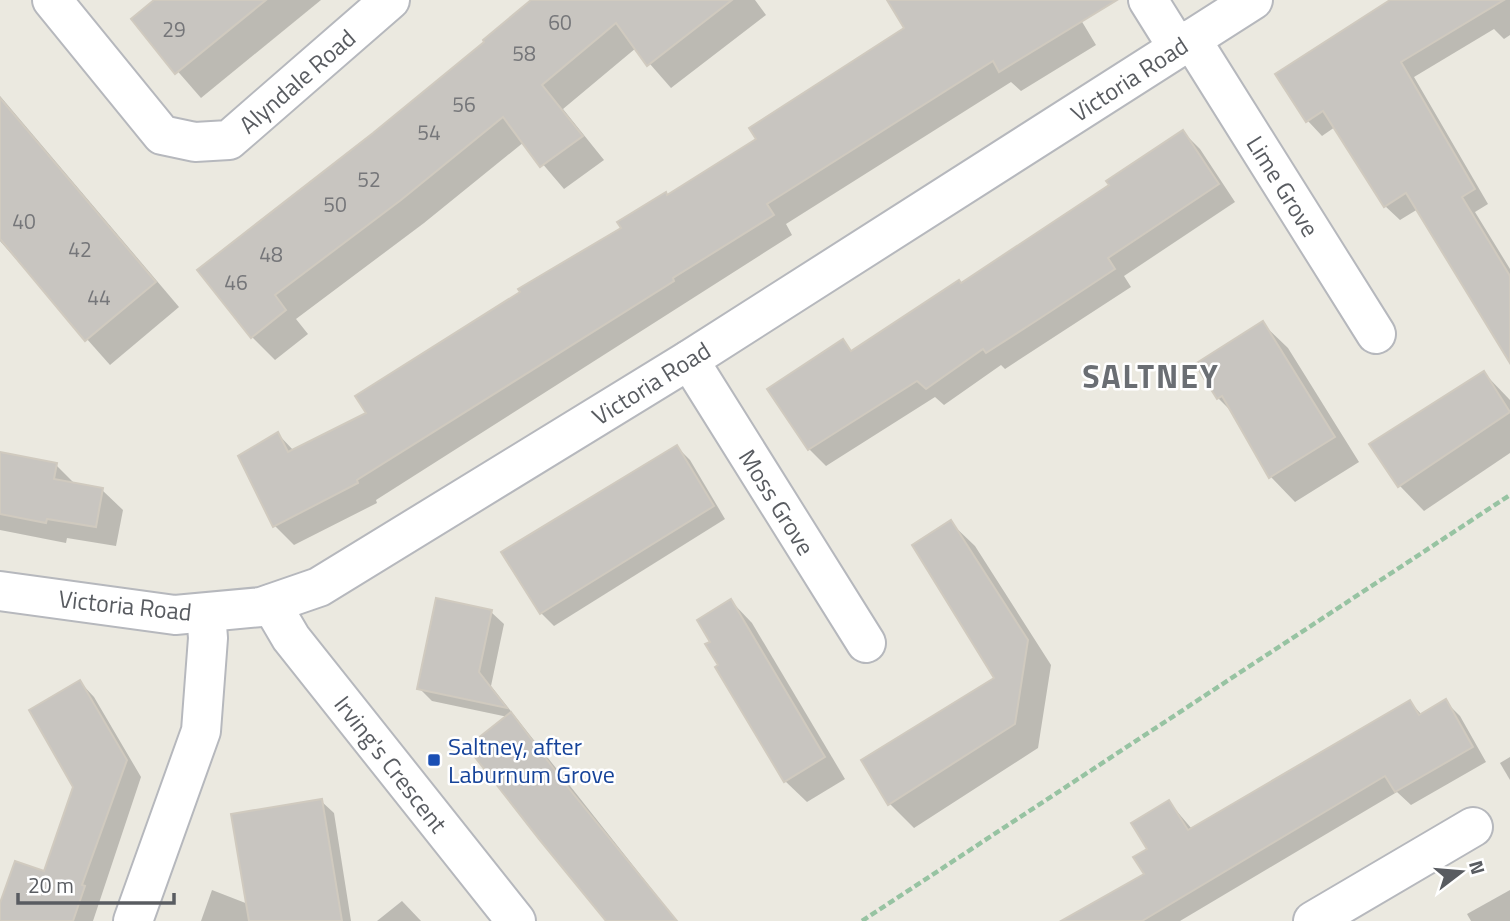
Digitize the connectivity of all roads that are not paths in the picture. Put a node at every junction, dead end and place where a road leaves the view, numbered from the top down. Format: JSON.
{"nodes":[{"id":1,"x":52,"y":0,"type":"edge"},
{"id":2,"x":390,"y":0,"type":"edge"},
{"id":3,"x":1147,"y":0,"type":"edge"},
{"id":4,"x":1253,"y":0,"type":"edge"},
{"id":5,"x":1184,"y":44,"type":"junction"},
{"id":6,"x":1376,"y":334,"type":"dead end"},
{"id":7,"x":689,"y":360,"type":"junction"},
{"id":8,"x":0,"y":591,"type":"edge"},
{"id":9,"x":271,"y":604,"type":"junction"},
{"id":10,"x":206,"y":613,"type":"junction"},
{"id":11,"x":866,"y":643,"type":"dead end"},
{"id":12,"x":1472,"y":828,"type":"dead end"},
{"id":13,"x":133,"y":921,"type":"edge"},
{"id":14,"x":516,"y":921,"type":"edge"},
{"id":15,"x":1313,"y":921,"type":"edge"}],
"edges":[{"from":1,"to":2,"type":"street","name":"Alyndale Road"},
{"from":3,"to":5,"type":"street","name":"Lime Grove"},
{"from":4,"to":5,"type":"street","name":"Victoria Road"},
{"from":5,"to":6,"type":"street","name":"Lime Grove"},
{"from":5,"to":7,"type":"street","name":"Victoria Road"},
{"from":7,"to":9,"type":"street","name":"Victoria Road"},
{"from":7,"to":11,"type":"street","name":"Moss Grove"},
{"from":8,"to":10,"type":"street","name":"Victoria Road"},
{"from":9,"to":10,"type":"street","name":"Victoria Road"},
{"from":9,"to":14,"type":"street","name":"Irving's Crescent"},
{"from":10,"to":13,"type":"street"},
{"from":12,"to":15,"type":"street"}]}
